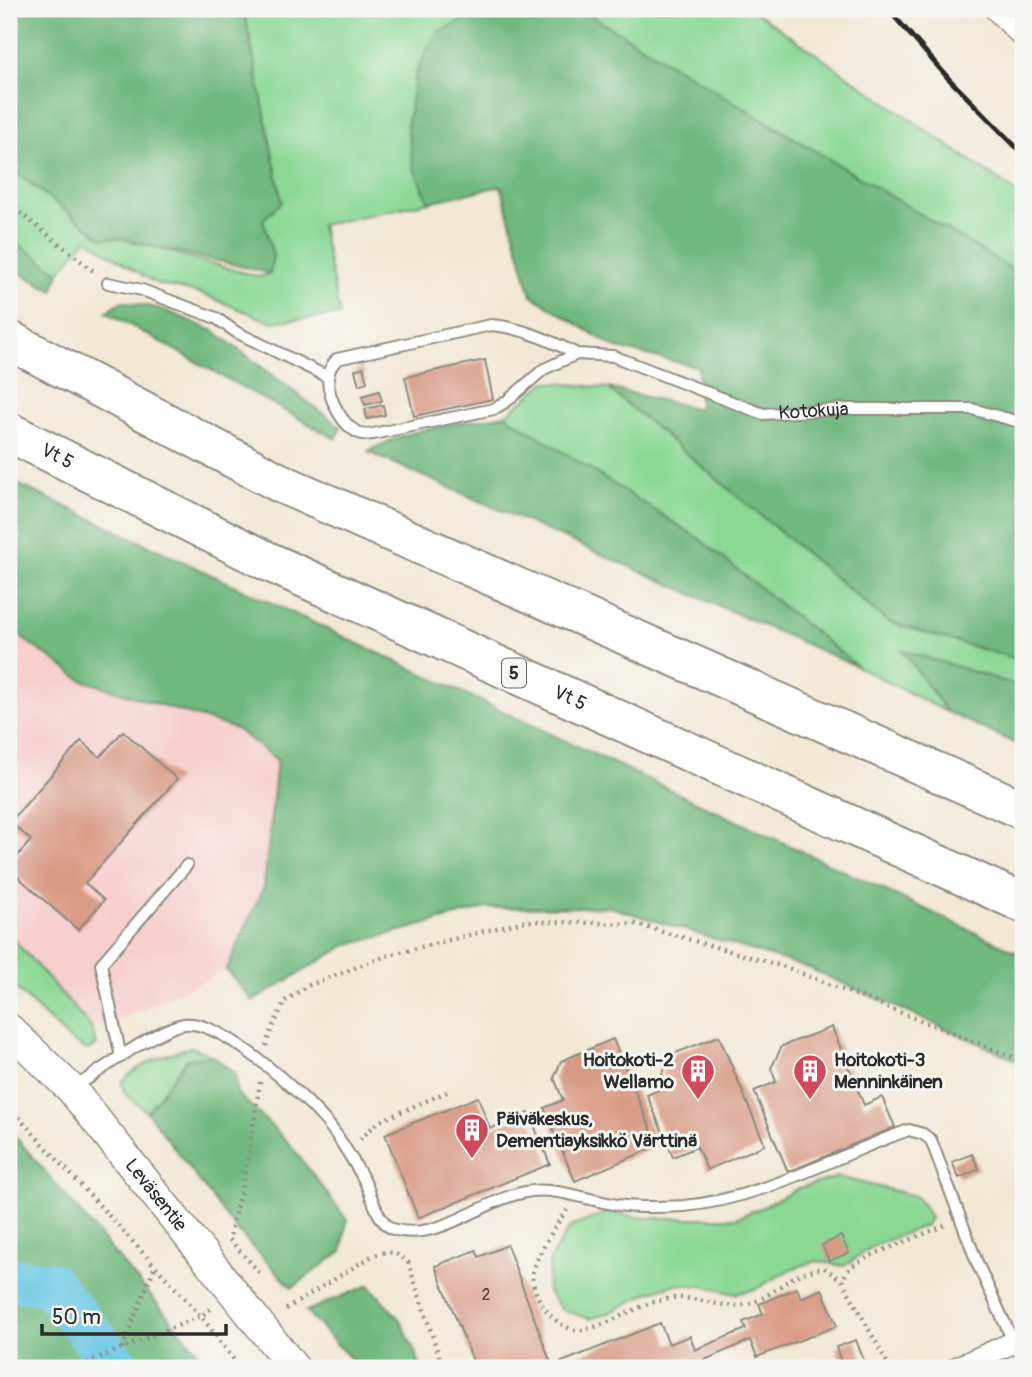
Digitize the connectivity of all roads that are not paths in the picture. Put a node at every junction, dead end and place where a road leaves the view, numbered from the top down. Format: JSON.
{"nodes":[{"id":1,"x":995,"y":9,"type":"edge"},
{"id":2,"x":1023,"y":37,"type":"edge"},
{"id":3,"x":108,"y":283,"type":"road end"},
{"id":4,"x":9,"y":340,"type":"edge"},
{"id":5,"x":577,"y":354,"type":"junction"},
{"id":6,"x":328,"y":377,"type":"junction"},
{"id":7,"x":1023,"y":423,"type":"edge"},
{"id":8,"x":9,"y":432,"type":"edge"},
{"id":9,"x":1023,"y":810,"type":"edge"},
{"id":10,"x":187,"y":865,"type":"dead end"},
{"id":11,"x":1023,"y":903,"type":"edge"},
{"id":12,"x":9,"y":1029,"type":"edge"},
{"id":13,"x":121,"y":1057,"type":"junction"},
{"id":14,"x":72,"y":1090,"type":"junction"},
{"id":15,"x":1018,"y":1340,"type":"edge"},
{"id":16,"x":294,"y":1368,"type":"edge"},
{"id":17,"x":956,"y":1368,"type":"edge"}],
"edges":[{"from":1,"to":2,"type":"street"},
{"from":3,"to":6,"type":"lane"},
{"from":4,"to":9,"type":"highway"},
{"from":5,"to":6,"type":"lane"},
{"from":5,"to":6,"type":"lane"},
{"from":5,"to":7,"type":"lane","name":"Kotokuja"},
{"from":8,"to":11,"type":"highway","name":"Vt 5","number":"5"},
{"from":10,"to":13,"type":"lane"},
{"from":12,"to":14,"type":"main road","name":"Leväsentie"},
{"from":13,"to":14,"type":"lane"},
{"from":13,"to":15,"type":"lane"},
{"from":14,"to":16,"type":"main road","name":"Leväsentie"},
{"from":15,"to":17,"type":"street"}]}
